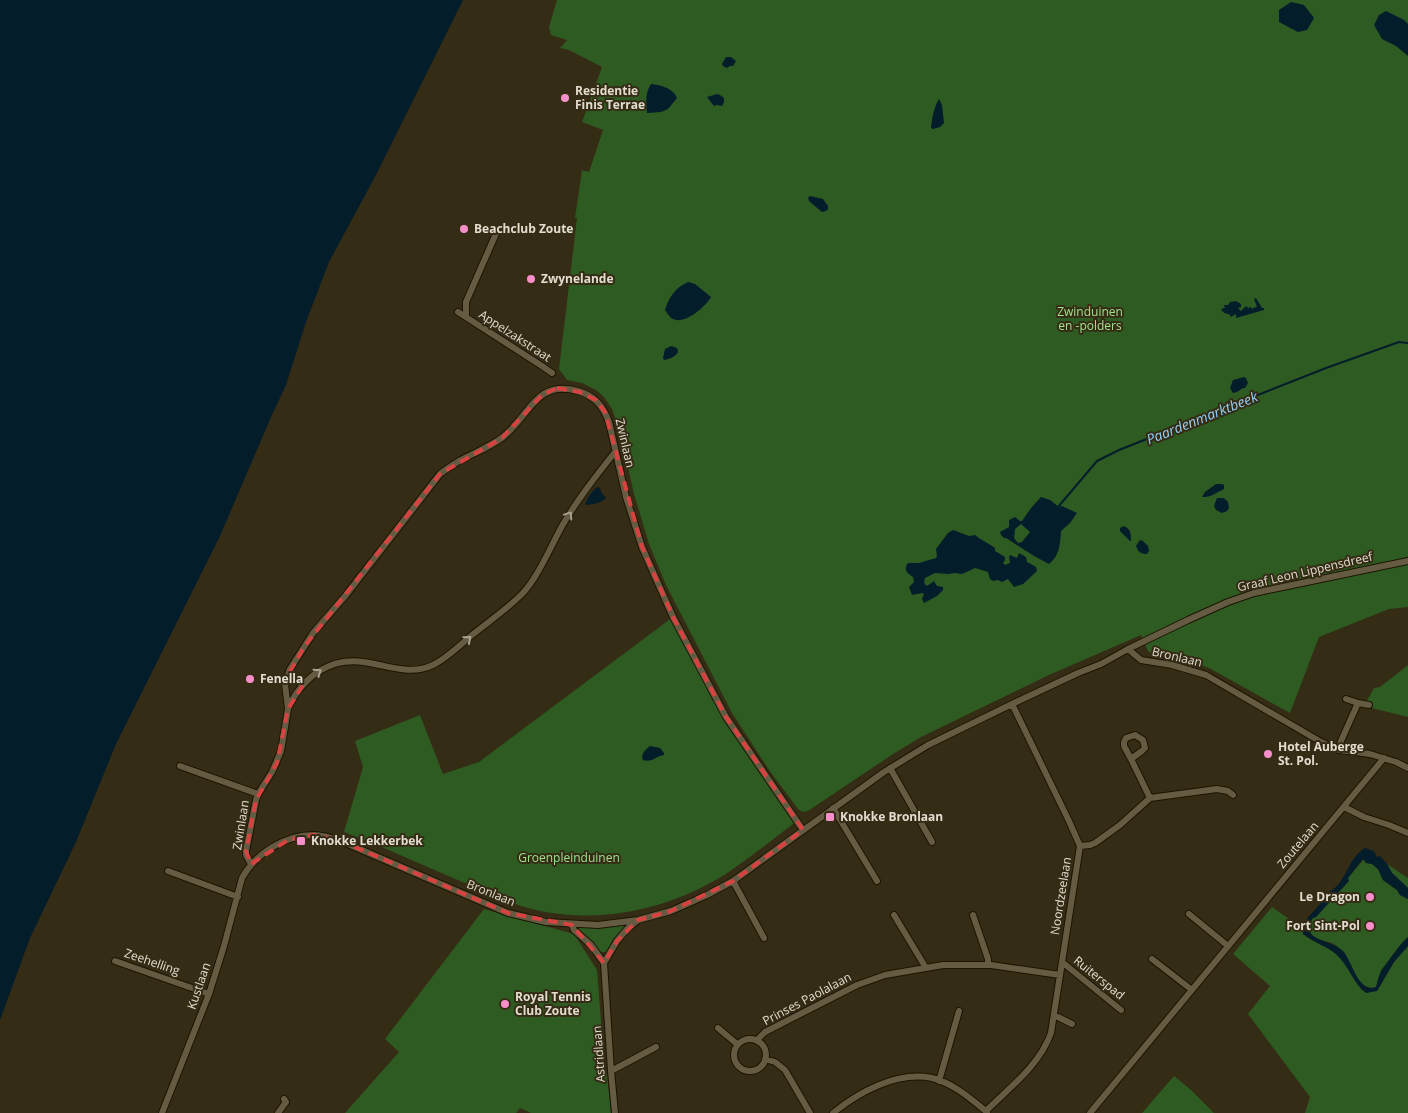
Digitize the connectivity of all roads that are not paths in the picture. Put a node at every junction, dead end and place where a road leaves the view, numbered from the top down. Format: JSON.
{"nodes":[{"id":1,"x":498,"y":229,"type":"dead end"},
{"id":2,"x":458,"y":312,"type":"dead end"},
{"id":3,"x":466,"y":317,"type":"junction"},
{"id":4,"x":552,"y":373,"type":"dead end"},
{"id":5,"x":615,"y":452,"type":"junction"},
{"id":6,"x":1408,"y":561,"type":"edge"},
{"id":7,"x":1128,"y":649,"type":"junction"},
{"id":8,"x":288,"y":675,"type":"junction"},
{"id":9,"x":303,"y":685,"type":"junction"},
{"id":10,"x":1346,"y":698,"type":"dead end"},
{"id":11,"x":1358,"y":703,"type":"junction"},
{"id":12,"x":1012,"y":704,"type":"junction"},
{"id":13,"x":1369,"y":705,"type":"dead end"},
{"id":14,"x":288,"y":709,"type":"junction"},
{"id":15,"x":1339,"y":750,"type":"junction"},
{"id":16,"x":1384,"y":758,"type":"junction"},
{"id":17,"x":1132,"y":759,"type":"dead end"},
{"id":18,"x":180,"y":766,"type":"dead end"},
{"id":19,"x":890,"y":768,"type":"junction"},
{"id":20,"x":1408,"y":768,"type":"edge"},
{"id":21,"x":258,"y":794,"type":"junction"},
{"id":22,"x":1233,"y":796,"type":"dead end"},
{"id":23,"x":1150,"y":798,"type":"junction"},
{"id":24,"x":1344,"y":806,"type":"junction"},
{"id":25,"x":833,"y":808,"type":"junction"},
{"id":26,"x":803,"y":830,"type":"junction"},
{"id":27,"x":1408,"y":833,"type":"edge"},
{"id":28,"x":932,"y":842,"type":"dead end"},
{"id":29,"x":1080,"y":846,"type":"junction"},
{"id":30,"x":251,"y":864,"type":"junction"},
{"id":31,"x":168,"y":871,"type":"dead end"},
{"id":32,"x":733,"y":881,"type":"junction"},
{"id":33,"x":877,"y":881,"type":"dead end"},
{"id":34,"x":238,"y":897,"type":"junction"},
{"id":35,"x":1189,"y":914,"type":"dead end"},
{"id":36,"x":894,"y":915,"type":"dead end"},
{"id":37,"x":973,"y":915,"type":"dead end"},
{"id":38,"x":638,"y":920,"type":"junction"},
{"id":39,"x":572,"y":925,"type":"junction"},
{"id":40,"x":764,"y":938,"type":"dead end"},
{"id":41,"x":1228,"y":946,"type":"junction"},
{"id":42,"x":1152,"y":959,"type":"dead end"},
{"id":43,"x":115,"y":962,"type":"dead end"},
{"id":44,"x":1062,"y":962,"type":"junction"},
{"id":45,"x":604,"y":963,"type":"junction"},
{"id":46,"x":988,"y":965,"type":"junction"},
{"id":47,"x":926,"y":968,"type":"junction"},
{"id":48,"x":1060,"y":975,"type":"junction"},
{"id":49,"x":1192,"y":990,"type":"junction"},
{"id":50,"x":210,"y":994,"type":"junction"},
{"id":51,"x":1121,"y":1010,"type":"dead end"},
{"id":52,"x":959,"y":1011,"type":"dead end"},
{"id":53,"x":1055,"y":1016,"type":"junction"},
{"id":54,"x":1072,"y":1024,"type":"dead end"},
{"id":55,"x":718,"y":1028,"type":"dead end"},
{"id":56,"x":758,"y":1040,"type":"junction"},
{"id":57,"x":737,"y":1044,"type":"junction"},
{"id":58,"x":656,"y":1047,"type":"dead end"},
{"id":59,"x":765,"y":1059,"type":"junction"},
{"id":60,"x":611,"y":1071,"type":"junction"},
{"id":61,"x":939,"y":1081,"type":"junction"},
{"id":62,"x":284,"y":1099,"type":"dead end"},
{"id":63,"x":987,"y":1112,"type":"edge"},
{"id":64,"x":162,"y":1113,"type":"edge"},
{"id":65,"x":278,"y":1113,"type":"edge"},
{"id":66,"x":615,"y":1113,"type":"edge"},
{"id":67,"x":810,"y":1113,"type":"edge"},
{"id":68,"x":833,"y":1113,"type":"edge"},
{"id":69,"x":1090,"y":1113,"type":"edge"}],
"edges":[{"from":1,"to":3,"type":"street","name":"Appelzakstraat"},
{"from":2,"to":3,"type":"street","name":"Appelzakstraat"},
{"from":3,"to":4,"type":"street","name":"Appelzakstraat"},
{"from":5,"to":8,"type":"street","name":"Zwinlaan"},
{"from":9,"to":5,"type":"street","one_way":true},
{"from":5,"to":26,"type":"street","name":"Zwinlaan"},
{"from":6,"to":7,"type":"street","name":"Graaf Leon Lippensdreef"},
{"from":7,"to":12,"type":"street","name":"Bronlaan"},
{"from":7,"to":15,"type":"street","name":"Bronlaan"},
{"from":8,"to":9,"type":"street"},
{"from":8,"to":14,"type":"street","name":"Zwinlaan"},
{"from":9,"to":14,"type":"street"},
{"from":10,"to":11,"type":"street"},
{"from":11,"to":13,"type":"street"},
{"from":11,"to":15,"type":"street"},
{"from":12,"to":19,"type":"street","name":"Bronlaan"},
{"from":12,"to":29,"type":"street","name":"Noordzeelaan"},
{"from":14,"to":21,"type":"street","name":"Zwinlaan"},
{"from":15,"to":16,"type":"street","name":"Bronlaan"},
{"from":16,"to":20,"type":"street","name":"Bronlaan"},
{"from":16,"to":24,"type":"street","name":"Zoutelaan"},
{"from":17,"to":23,"type":"street"},
{"from":18,"to":21,"type":"street"},
{"from":19,"to":25,"type":"street","name":"Bronlaan"},
{"from":19,"to":28,"type":"street"},
{"from":21,"to":30,"type":"street","name":"Zwinlaan"},
{"from":22,"to":23,"type":"street"},
{"from":23,"to":29,"type":"street"},
{"from":24,"to":27,"type":"street"},
{"from":24,"to":41,"type":"street","name":"Zoutelaan"},
{"from":25,"to":26,"type":"street","name":"Bronlaan"},
{"from":25,"to":33,"type":"street"},
{"from":26,"to":32,"type":"street","name":"Bronlaan"},
{"from":29,"to":44,"type":"street","name":"Noordzeelaan"},
{"from":30,"to":34,"type":"street","name":"Kustlaan"},
{"from":30,"to":39,"type":"street","name":"Bronlaan"},
{"from":31,"to":34,"type":"street"},
{"from":32,"to":38,"type":"street","name":"Bronlaan"},
{"from":32,"to":40,"type":"street"},
{"from":34,"to":50,"type":"street","name":"Kustlaan"},
{"from":35,"to":41,"type":"street"},
{"from":36,"to":47,"type":"street"},
{"from":37,"to":46,"type":"street"},
{"from":38,"to":39,"type":"street","name":"Bronlaan"},
{"from":38,"to":45,"type":"street"},
{"from":39,"to":45,"type":"street"},
{"from":41,"to":49,"type":"street","name":"Zoutelaan"},
{"from":42,"to":49,"type":"street"},
{"from":43,"to":50,"type":"street","name":"Zeehelling"},
{"from":44,"to":48,"type":"street","name":"Noordzeelaan"},
{"from":44,"to":51,"type":"street","name":"Ruiterspad"},
{"from":45,"to":60,"type":"street","name":"Astridlaan"},
{"from":46,"to":47,"type":"street","name":"Prinses Paolalaan"},
{"from":46,"to":48,"type":"street","name":"Prinses Paolalaan"},
{"from":47,"to":56,"type":"street","name":"Prinses Paolalaan"},
{"from":48,"to":53,"type":"street","name":"Noordzeelaan"},
{"from":49,"to":69,"type":"street","name":"Zoutelaan"},
{"from":50,"to":64,"type":"street","name":"Kustlaan"},
{"from":52,"to":61,"type":"street"},
{"from":53,"to":54,"type":"street"},
{"from":53,"to":63,"type":"street","name":"Noordzeelaan"},
{"from":55,"to":57,"type":"street"},
{"from":56,"to":57,"type":"street"},
{"from":56,"to":59,"type":"street"},
{"from":57,"to":59,"type":"street"},
{"from":58,"to":60,"type":"street"},
{"from":59,"to":67,"type":"street"},
{"from":60,"to":66,"type":"street","name":"Astridlaan"},
{"from":61,"to":63,"type":"street"},
{"from":61,"to":68,"type":"street"},
{"from":62,"to":65,"type":"street"}]}
